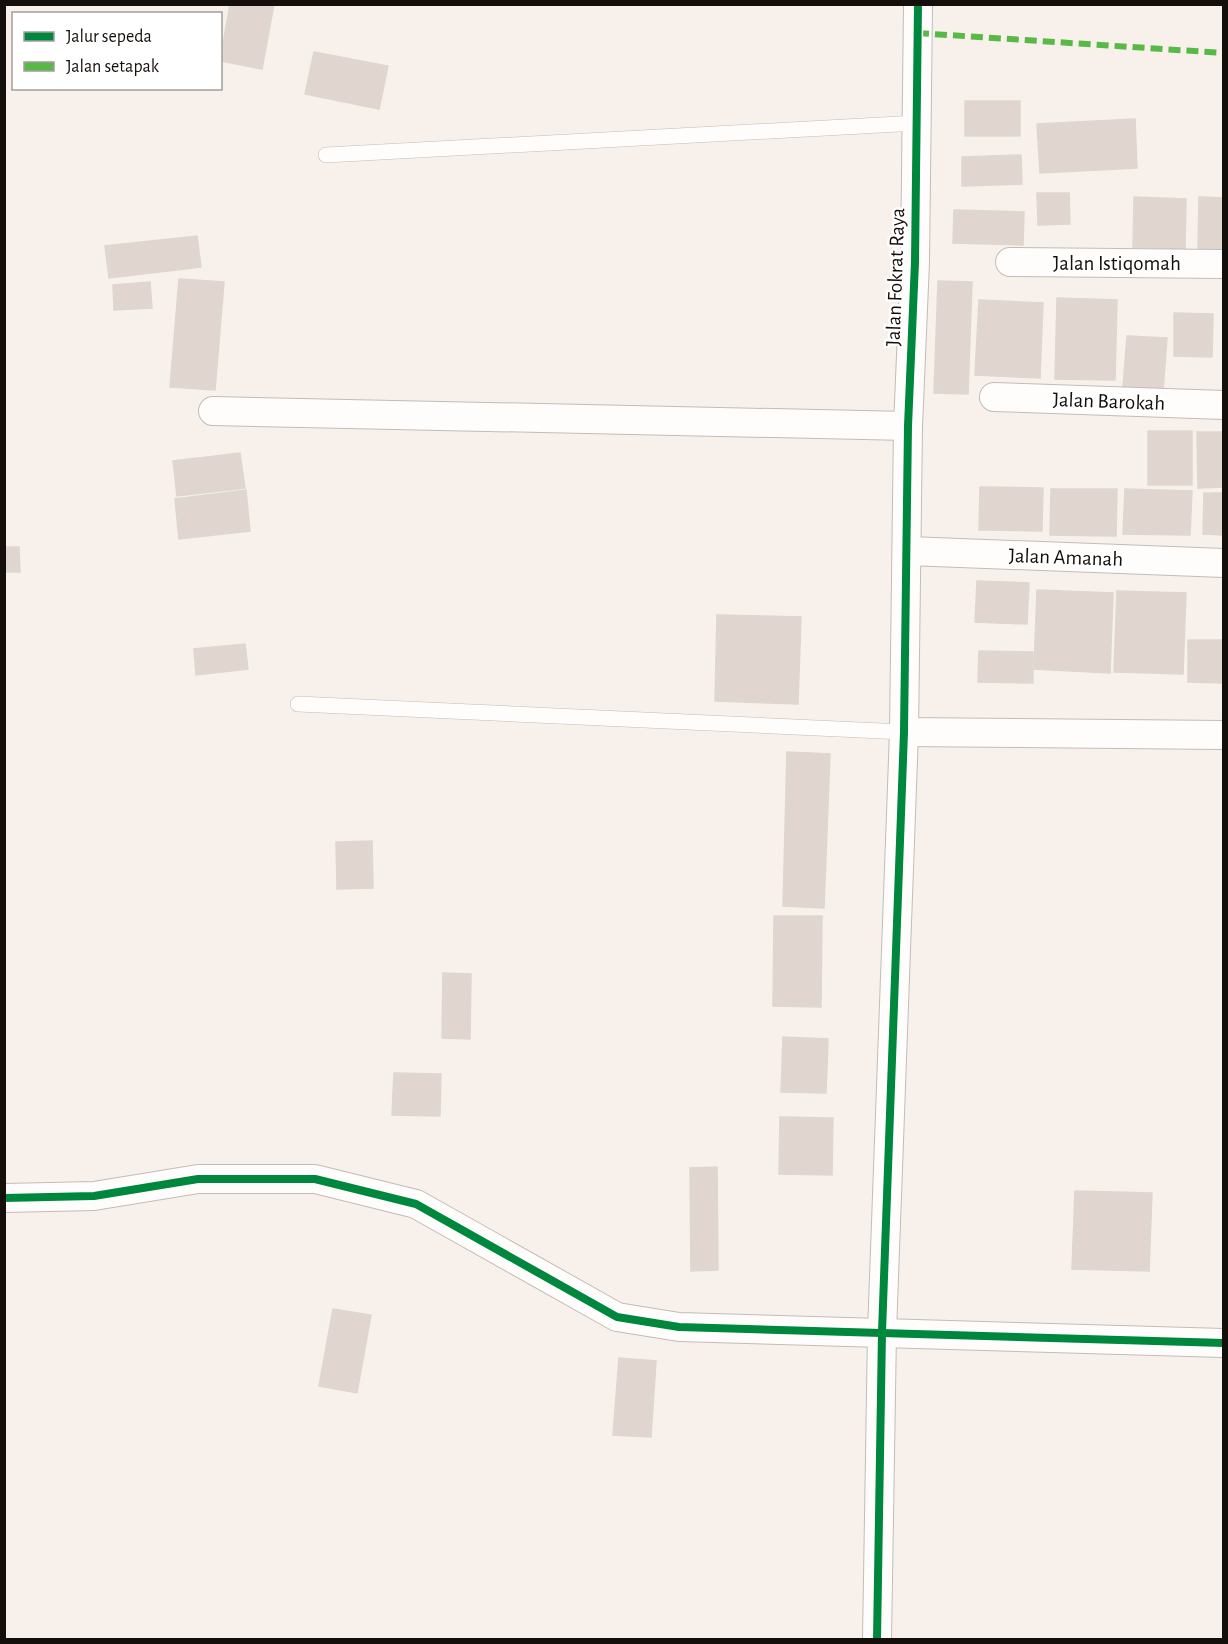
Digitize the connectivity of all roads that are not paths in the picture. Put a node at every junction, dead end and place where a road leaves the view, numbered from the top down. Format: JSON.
{"nodes":[{"id":1,"x":918,"y":4,"type":"edge"},
{"id":2,"x":917,"y":123,"type":"junction"},
{"id":3,"x":326,"y":155,"type":"dead end"},
{"id":4,"x":1010,"y":262,"type":"dead end"},
{"id":5,"x":1224,"y":264,"type":"edge"},
{"id":6,"x":994,"y":397,"type":"dead end"},
{"id":7,"x":1224,"y":405,"type":"edge"},
{"id":8,"x":213,"y":411,"type":"dead end"},
{"id":9,"x":908,"y":426,"type":"junction"},
{"id":10,"x":908,"y":551,"type":"junction"},
{"id":11,"x":1224,"y":563,"type":"edge"},
{"id":12,"x":298,"y":704,"type":"dead end"},
{"id":13,"x":904,"y":732,"type":"junction"},
{"id":14,"x":1224,"y":735,"type":"edge"},
{"id":15,"x":4,"y":1198,"type":"edge"},
{"id":16,"x":882,"y":1332,"type":"junction"},
{"id":17,"x":1224,"y":1343,"type":"edge"},
{"id":18,"x":877,"y":1640,"type":"edge"}],
"edges":[{"from":1,"to":2,"type":"street","name":"Jalan Fokrat Raya"},
{"from":2,"to":3,"type":"lane"},
{"from":2,"to":9,"type":"street","name":"Jalan Fokrat Raya"},
{"from":4,"to":5,"type":"street","name":"Jalan Istiqomah"},
{"from":6,"to":7,"type":"street","name":"Jalan Barokah"},
{"from":8,"to":9,"type":"street"},
{"from":9,"to":10,"type":"street","name":"Jalan Fokrat Raya"},
{"from":10,"to":11,"type":"street","name":"Jalan Amanah"},
{"from":10,"to":13,"type":"street","name":"Jalan Fokrat Raya"},
{"from":12,"to":13,"type":"lane"},
{"from":13,"to":14,"type":"street"},
{"from":13,"to":16,"type":"street","name":"Jalan Fokrat Raya"},
{"from":15,"to":16,"type":"street"},
{"from":16,"to":17,"type":"street"},
{"from":16,"to":18,"type":"street","name":"Jalan Fokrat Raya"}]}
